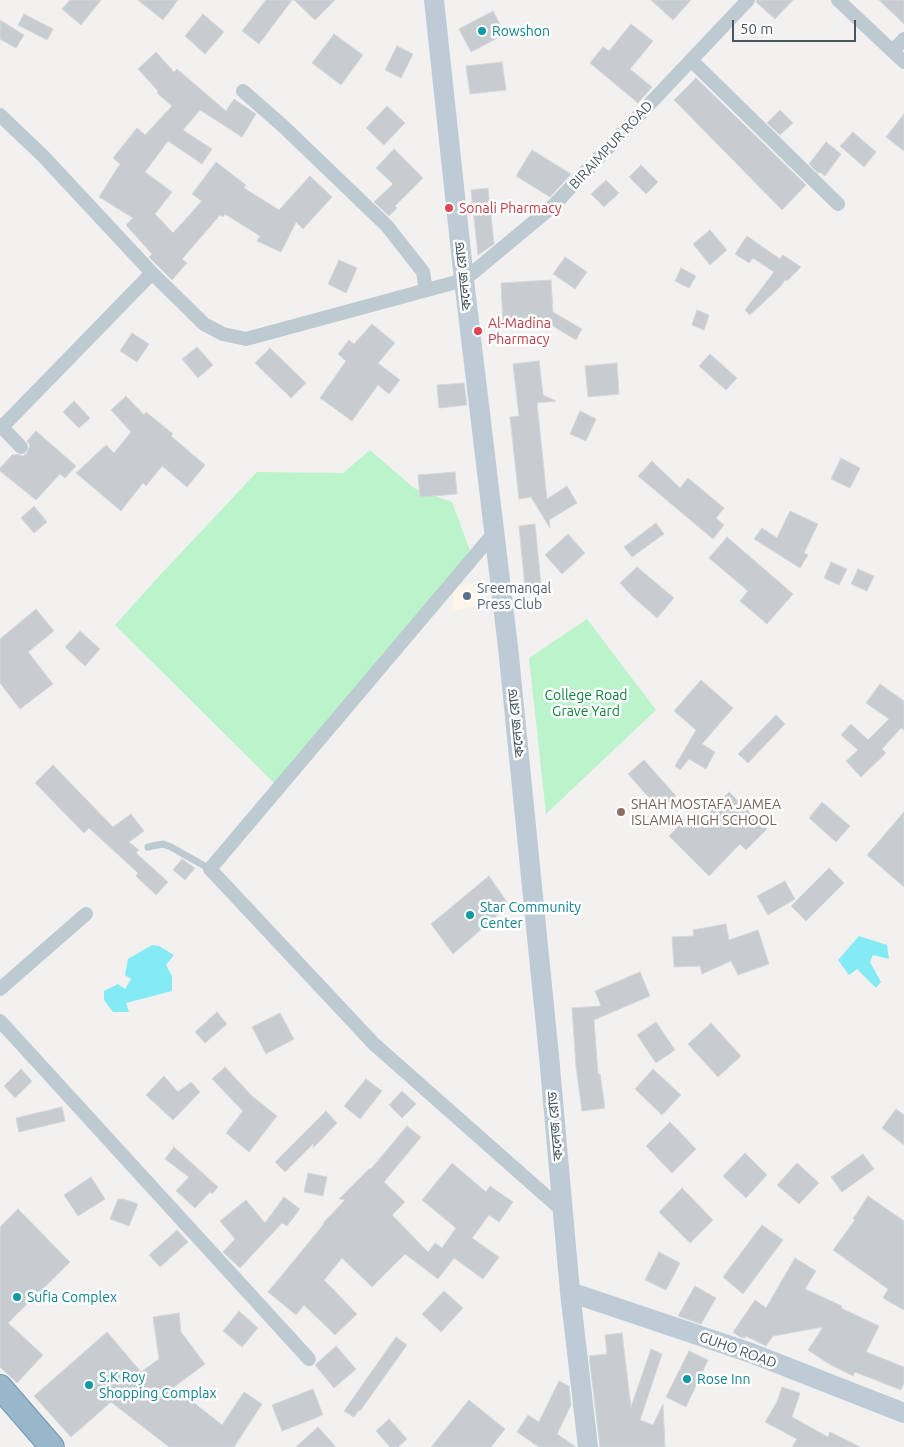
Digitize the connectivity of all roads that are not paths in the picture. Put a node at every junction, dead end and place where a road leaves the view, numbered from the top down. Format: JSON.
{"nodes":[{"id":1,"x":434,"y":0,"type":"edge"},
{"id":2,"x":748,"y":0,"type":"edge"},
{"id":3,"x":838,"y":0,"type":"edge"},
{"id":4,"x":904,"y":40,"type":"edge"},
{"id":5,"x":893,"y":51,"type":"junction"},
{"id":6,"x":691,"y":60,"type":"junction"},
{"id":7,"x":904,"y":62,"type":"edge"},
{"id":8,"x":243,"y":92,"type":"dead end"},
{"id":9,"x":0,"y":115,"type":"edge"},
{"id":10,"x":838,"y":204,"type":"dead end"},
{"id":11,"x":152,"y":273,"type":"junction"},
{"id":12,"x":464,"y":280,"type":"junction"},
{"id":13,"x":426,"y":290,"type":"junction"},
{"id":14,"x":1,"y":426,"type":"edge"},
{"id":15,"x":21,"y":447,"type":"dead end"},
{"id":16,"x":494,"y":533,"type":"junction"},
{"id":17,"x":148,"y":847,"type":"dead end"},
{"id":18,"x":210,"y":869,"type":"junction"},
{"id":19,"x":86,"y":914,"type":"dead end"},
{"id":20,"x":0,"y":989,"type":"edge"},
{"id":21,"x":0,"y":1021,"type":"edge"},
{"id":22,"x":563,"y":1211,"type":"junction"},
{"id":23,"x":570,"y":1292,"type":"junction"},
{"id":24,"x":309,"y":1359,"type":"dead end"},
{"id":25,"x":0,"y":1387,"type":"edge"},
{"id":26,"x":904,"y":1413,"type":"edge"},
{"id":27,"x":52,"y":1447,"type":"edge"},
{"id":28,"x":588,"y":1447,"type":"edge"}],
"edges":[{"from":1,"to":12,"type":"main road","name":"কলেজ রোড"},
{"from":2,"to":6,"type":"street","name":"BIRAIMPUR ROAD"},
{"from":3,"to":5,"type":"street"},
{"from":4,"to":5,"type":"street"},
{"from":5,"to":7,"type":"street"},
{"from":6,"to":10,"type":"street"},
{"from":6,"to":12,"type":"street","name":"BIRAIMPUR ROAD"},
{"from":8,"to":13,"type":"street"},
{"from":9,"to":11,"type":"street"},
{"from":11,"to":13,"type":"street"},
{"from":11,"to":14,"type":"street"},
{"from":12,"to":13,"type":"street"},
{"from":12,"to":16,"type":"main road","name":"কলেজ রোড"},
{"from":14,"to":15,"type":"street"},
{"from":16,"to":18,"type":"street"},
{"from":16,"to":22,"type":"main road","name":"কলেজ রোড"},
{"from":17,"to":18,"type":"lane"},
{"from":18,"to":22,"type":"street"},
{"from":19,"to":20,"type":"street"},
{"from":21,"to":24,"type":"street"},
{"from":22,"to":23,"type":"main road","name":"কলেজ রোড"},
{"from":23,"to":26,"type":"main road","name":"GUHO ROAD"},
{"from":23,"to":28,"type":"main road","name":"কলেজ রোড"},
{"from":25,"to":27,"type":"highway"}]}
